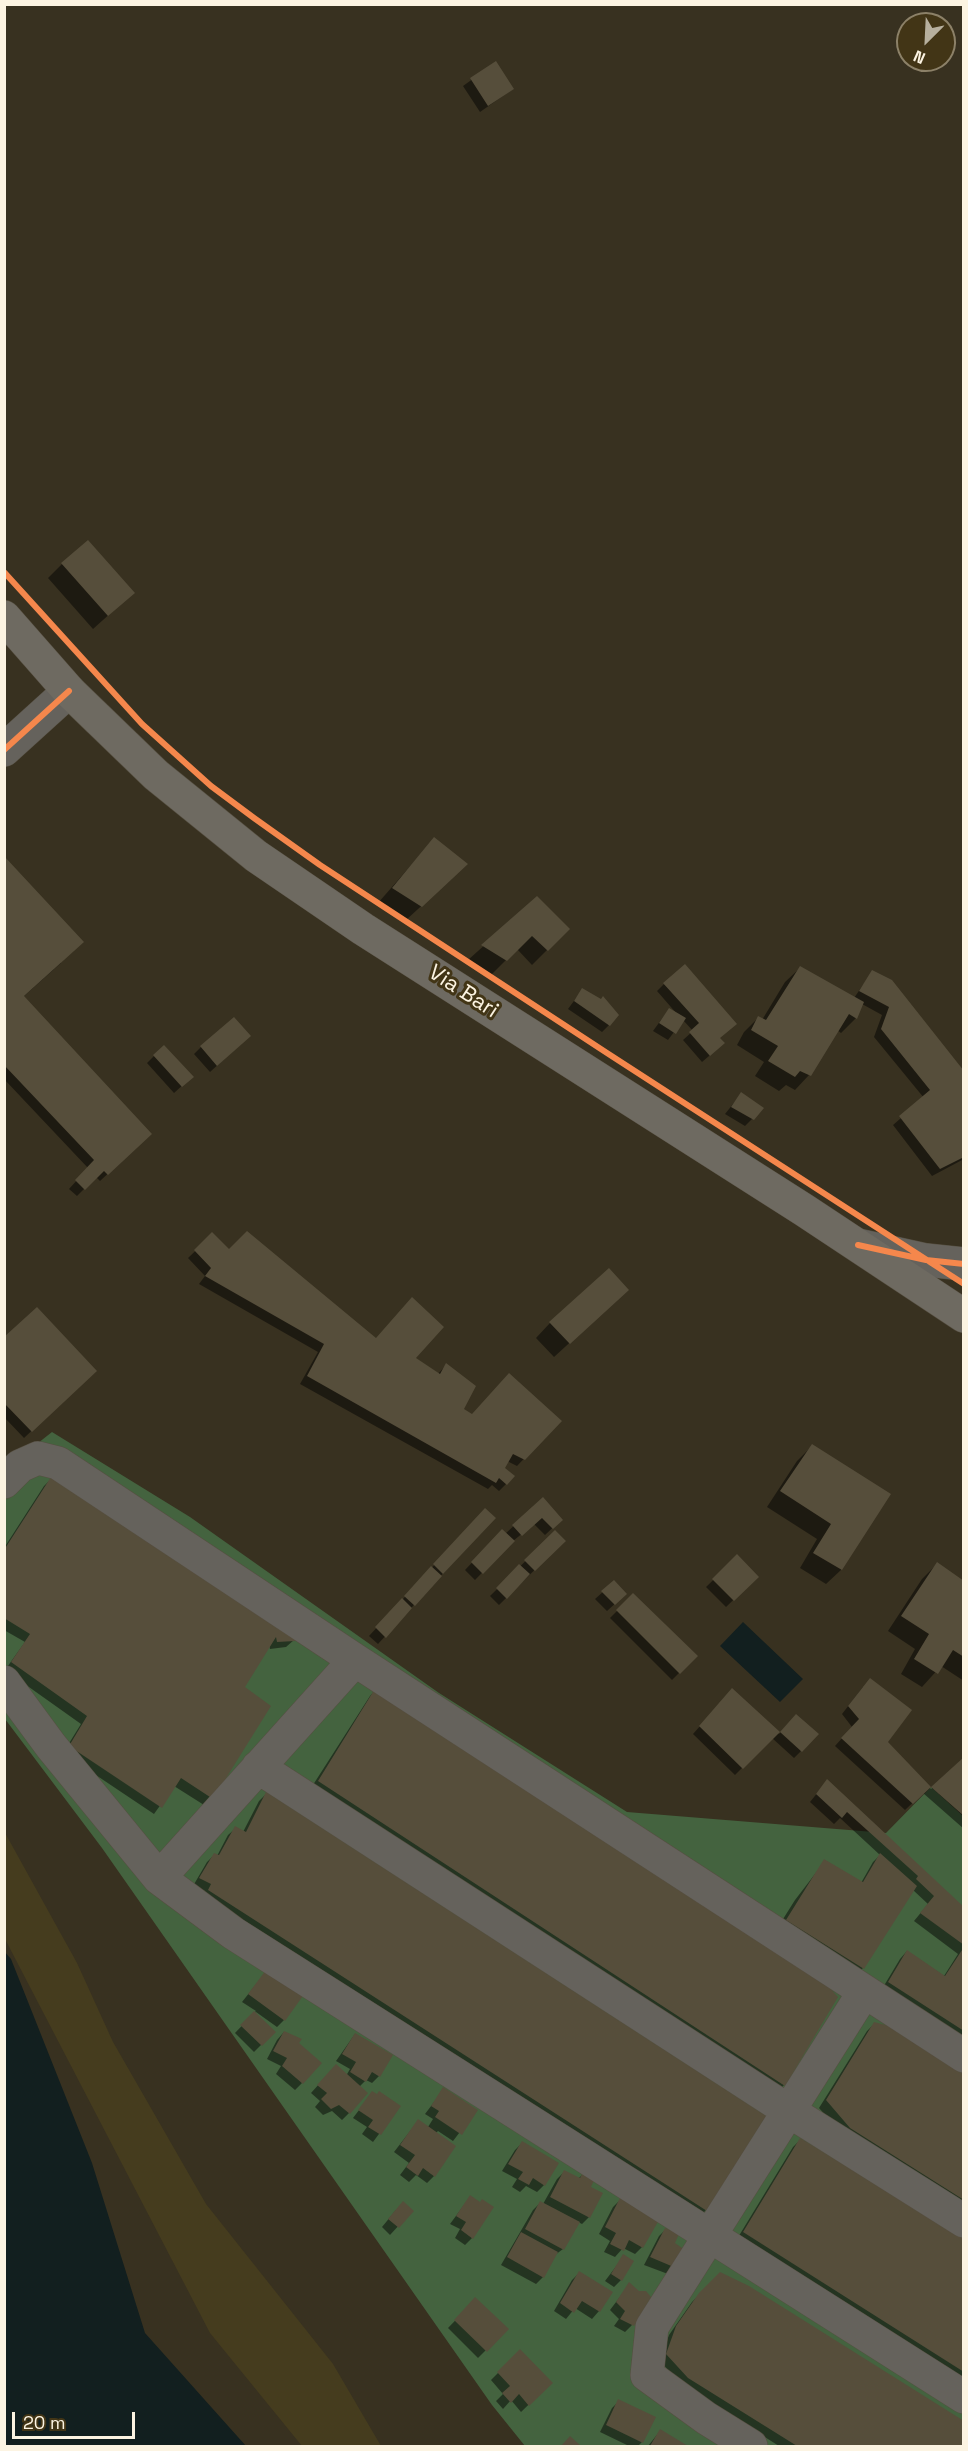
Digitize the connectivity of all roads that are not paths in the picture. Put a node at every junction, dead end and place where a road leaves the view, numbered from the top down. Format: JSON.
{"nodes":[{"id":1,"x":4,"y":617,"type":"edge"},
{"id":2,"x":69,"y":691,"type":"junction"},
{"id":3,"x":4,"y":750,"type":"edge"},
{"id":4,"x":858,"y":1245,"type":"junction"},
{"id":5,"x":963,"y":1264,"type":"edge"},
{"id":6,"x":963,"y":1316,"type":"edge"},
{"id":7,"x":4,"y":1482,"type":"edge"},
{"id":8,"x":355,"y":1660,"type":"junction"},
{"id":9,"x":4,"y":1682,"type":"edge"},
{"id":10,"x":258,"y":1767,"type":"junction"},
{"id":11,"x":159,"y":1878,"type":"junction"},
{"id":12,"x":864,"y":1992,"type":"junction"},
{"id":13,"x":963,"y":2056,"type":"edge"},
{"id":14,"x":789,"y":2111,"type":"junction"},
{"id":15,"x":963,"y":2221,"type":"edge"},
{"id":16,"x":711,"y":2235,"type":"junction"},
{"id":17,"x":963,"y":2397,"type":"edge"},
{"id":18,"x":751,"y":2446,"type":"edge"}],
"edges":[{"from":1,"to":2,"type":"main road","name":"Via Bari"},
{"from":2,"to":3,"type":"street"},
{"from":2,"to":4,"type":"main road","name":"Via Bari"},
{"from":4,"to":5,"type":"street"},
{"from":4,"to":6,"type":"main road","name":"Via Bari"},
{"from":7,"to":8,"type":"street"},
{"from":8,"to":10,"type":"street"},
{"from":8,"to":12,"type":"street"},
{"from":9,"to":11,"type":"street"},
{"from":10,"to":11,"type":"street"},
{"from":10,"to":14,"type":"street"},
{"from":11,"to":16,"type":"street"},
{"from":12,"to":13,"type":"street"},
{"from":12,"to":14,"type":"street"},
{"from":14,"to":15,"type":"street"},
{"from":14,"to":16,"type":"street"},
{"from":16,"to":17,"type":"street"},
{"from":16,"to":18,"type":"street"}]}
